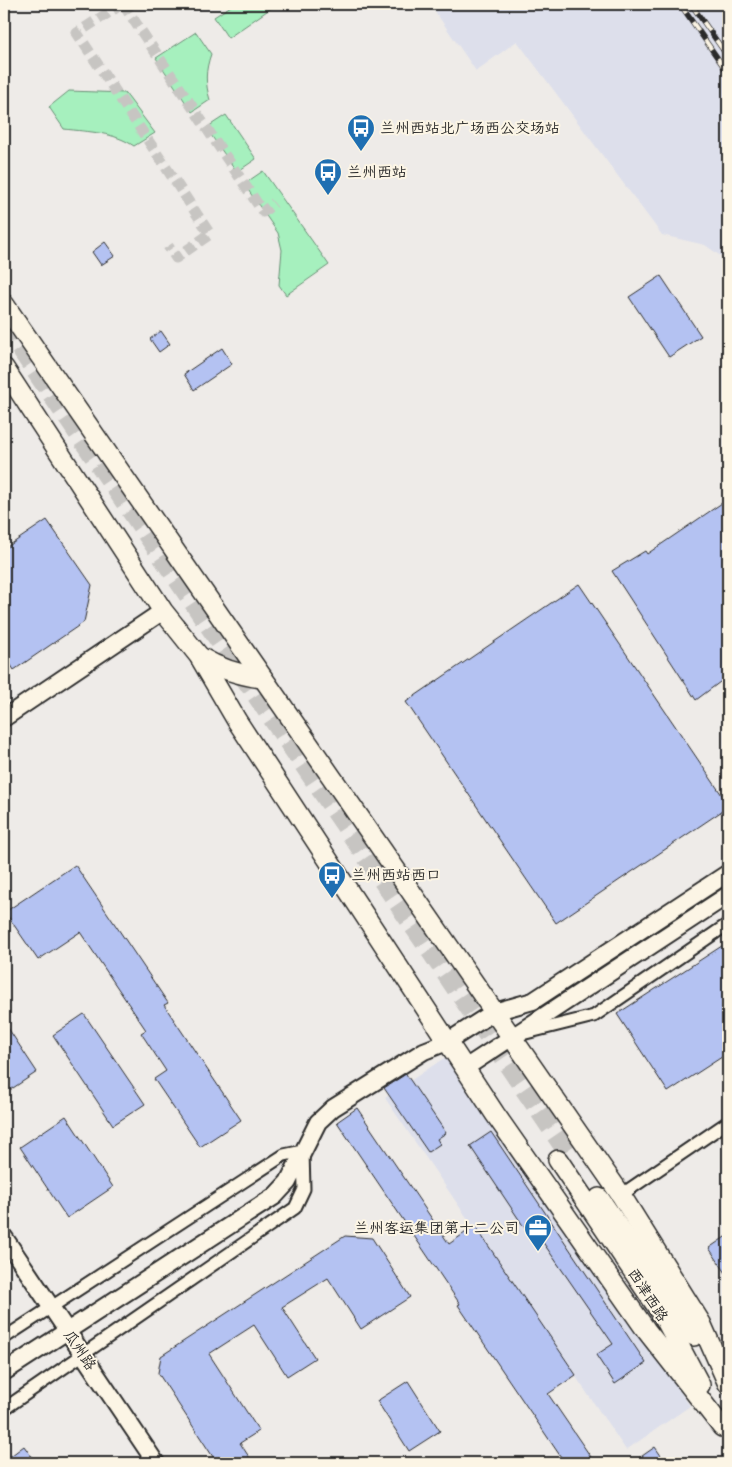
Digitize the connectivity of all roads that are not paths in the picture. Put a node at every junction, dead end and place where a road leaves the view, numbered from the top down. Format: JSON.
{"nodes":[{"id":1,"x":4,"y":304,"type":"edge"},
{"id":2,"x":4,"y":368,"type":"edge"},
{"id":3,"x":163,"y":611,"type":"junction"},
{"id":4,"x":199,"y":656,"type":"junction"},
{"id":5,"x":262,"y":678,"type":"junction"},
{"id":6,"x":4,"y":718,"type":"edge"},
{"id":7,"x":728,"y":873,"type":"edge"},
{"id":8,"x":728,"y":895,"type":"edge"},
{"id":9,"x":728,"y":924,"type":"edge"},
{"id":10,"x":494,"y":1012,"type":"junction"},
{"id":11,"x":511,"y":1037,"type":"junction"},
{"id":12,"x":447,"y":1042,"type":"junction"},
{"id":13,"x":465,"y":1068,"type":"junction"},
{"id":14,"x":728,"y":1122,"type":"edge"},
{"id":15,"x":303,"y":1151,"type":"junction"},
{"id":16,"x":621,"y":1195,"type":"junction"},
{"id":17,"x":4,"y":1237,"type":"edge"},
{"id":18,"x":50,"y":1306,"type":"junction"},
{"id":19,"x":66,"y":1330,"type":"junction"},
{"id":20,"x":4,"y":1338,"type":"edge"},
{"id":21,"x":83,"y":1355,"type":"junction"},
{"id":22,"x":4,"y":1372,"type":"edge"},
{"id":23,"x":728,"y":1384,"type":"edge"},
{"id":24,"x":728,"y":1390,"type":"edge"},
{"id":25,"x":4,"y":1409,"type":"edge"},
{"id":26,"x":725,"y":1432,"type":"edge"},
{"id":27,"x":156,"y":1463,"type":"edge"}],
"edges":[{"from":1,"to":5,"type":"main road","name":"西津西路"},
{"from":2,"to":3,"type":"main road"},
{"from":3,"to":4,"type":"main road"},
{"from":3,"to":6,"type":"street"},
{"from":4,"to":5,"type":"main road"},
{"from":4,"to":12,"type":"main road"},
{"from":5,"to":10,"type":"main road","name":"西津西路"},
{"from":7,"to":10,"type":"street"},
{"from":8,"to":11,"type":"street"},
{"from":9,"to":11,"type":"street"},
{"from":10,"to":11,"type":"main road","name":"西津西路"},
{"from":10,"to":12,"type":"street"},
{"from":11,"to":13,"type":"street"},
{"from":11,"to":16,"type":"main road","name":"西津西路"},
{"from":12,"to":13,"type":"main road"},
{"from":12,"to":15,"type":"street"},
{"from":13,"to":26,"type":"main road"},
{"from":14,"to":16,"type":"street"},
{"from":15,"to":18,"type":"street"},
{"from":15,"to":19,"type":"street"},
{"from":15,"to":21,"type":"street"},
{"from":16,"to":23,"type":"main road","name":"西津西路"},
{"from":17,"to":18,"type":"street","name":"瓜州路"},
{"from":18,"to":19,"type":"street","name":"瓜州路"},
{"from":18,"to":20,"type":"street"},
{"from":19,"to":21,"type":"street","name":"瓜州路"},
{"from":19,"to":22,"type":"street"},
{"from":21,"to":25,"type":"street"},
{"from":21,"to":27,"type":"street","name":"瓜州路"},
{"from":24,"to":26,"type":"main road","name":"西津西路"}]}
